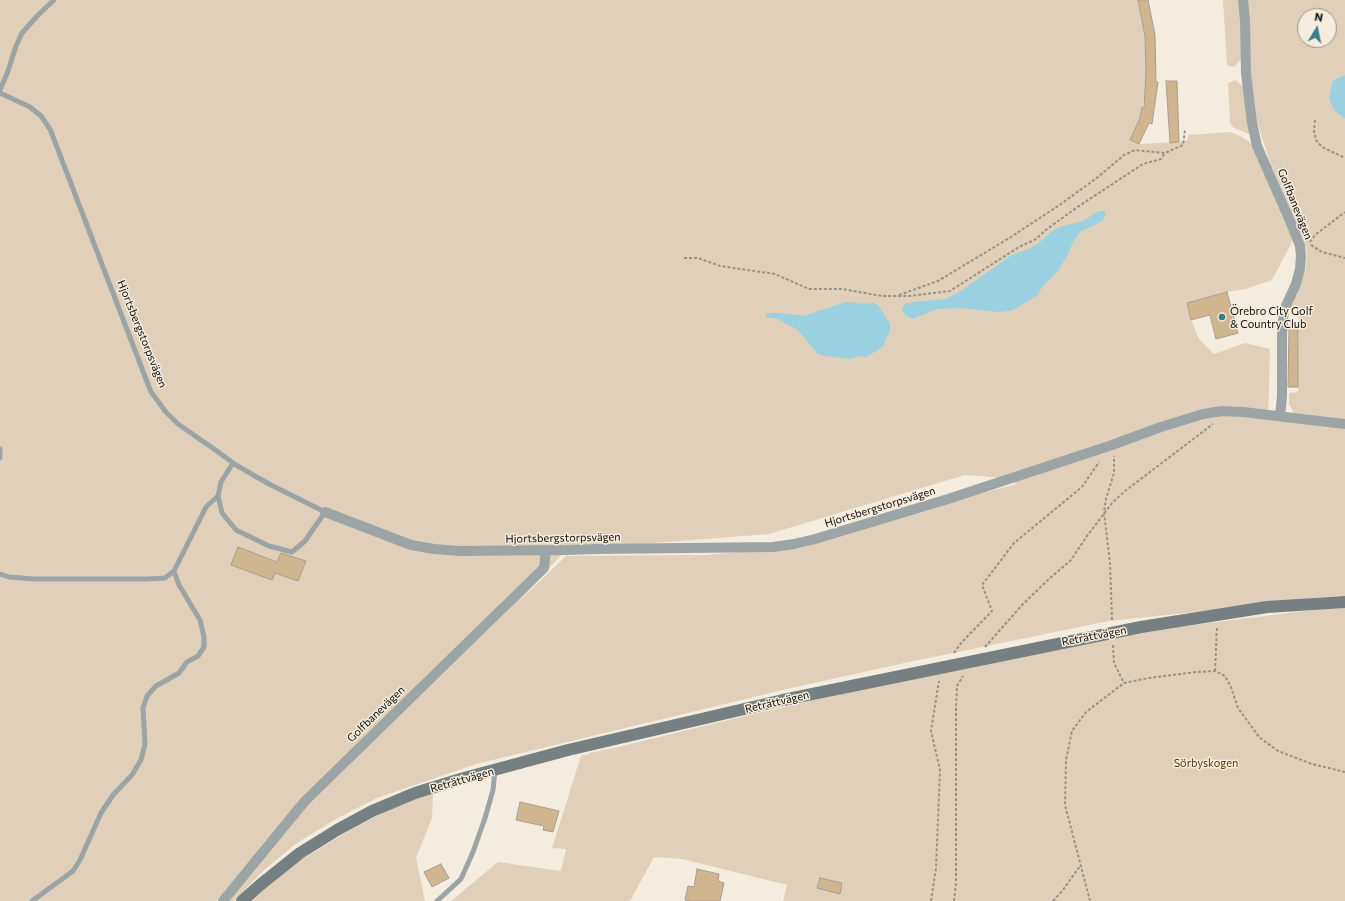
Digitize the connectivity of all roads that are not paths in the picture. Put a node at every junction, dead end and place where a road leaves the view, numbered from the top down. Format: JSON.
{"nodes":[{"id":1,"x":54,"y":0,"type":"edge"},
{"id":2,"x":1243,"y":0,"type":"edge"},
{"id":3,"x":0,"y":90,"type":"edge"},
{"id":4,"x":0,"y":93,"type":"edge"},
{"id":5,"x":1280,"y":416,"type":"junction"},
{"id":6,"x":1345,"y":424,"type":"edge"},
{"id":7,"x":0,"y":449,"type":"edge"},
{"id":8,"x":0,"y":458,"type":"edge"},
{"id":9,"x":233,"y":463,"type":"junction"},
{"id":10,"x":218,"y":496,"type":"junction"},
{"id":11,"x":325,"y":512,"type":"junction"},
{"id":12,"x":546,"y":550,"type":"junction"},
{"id":13,"x":174,"y":571,"type":"junction"},
{"id":14,"x":0,"y":574,"type":"edge"},
{"id":15,"x":1345,"y":602,"type":"edge"},
{"id":16,"x":495,"y":770,"type":"junction"},
{"id":17,"x":32,"y":901,"type":"edge"},
{"id":18,"x":223,"y":901,"type":"edge"},
{"id":19,"x":242,"y":901,"type":"edge"},
{"id":20,"x":437,"y":901,"type":"edge"}],
"edges":[{"from":1,"to":3,"type":"lane"},
{"from":2,"to":5,"type":"street","name":"Golfbanevägen"},
{"from":4,"to":9,"type":"lane","name":"Hjortsbergstorpsvägen"},
{"from":5,"to":6,"type":"street","name":"Hjortsbergstorpsvägen"},
{"from":5,"to":12,"type":"street","name":"Hjortsbergstorpsvägen"},
{"from":7,"to":8,"type":"lane"},
{"from":9,"to":10,"type":"lane"},
{"from":9,"to":11,"type":"lane","name":"Hjortsbergstorpsvägen"},
{"from":10,"to":11,"type":"lane"},
{"from":10,"to":13,"type":"lane"},
{"from":11,"to":12,"type":"street","name":"Hjortsbergstorpsvägen"},
{"from":12,"to":18,"type":"street","name":"Golfbanevägen"},
{"from":13,"to":14,"type":"lane"},
{"from":13,"to":17,"type":"lane"},
{"from":15,"to":16,"type":"street","name":"Reträttvägen"},
{"from":16,"to":19,"type":"street","name":"Reträttvägen"},
{"from":16,"to":20,"type":"lane"}]}
